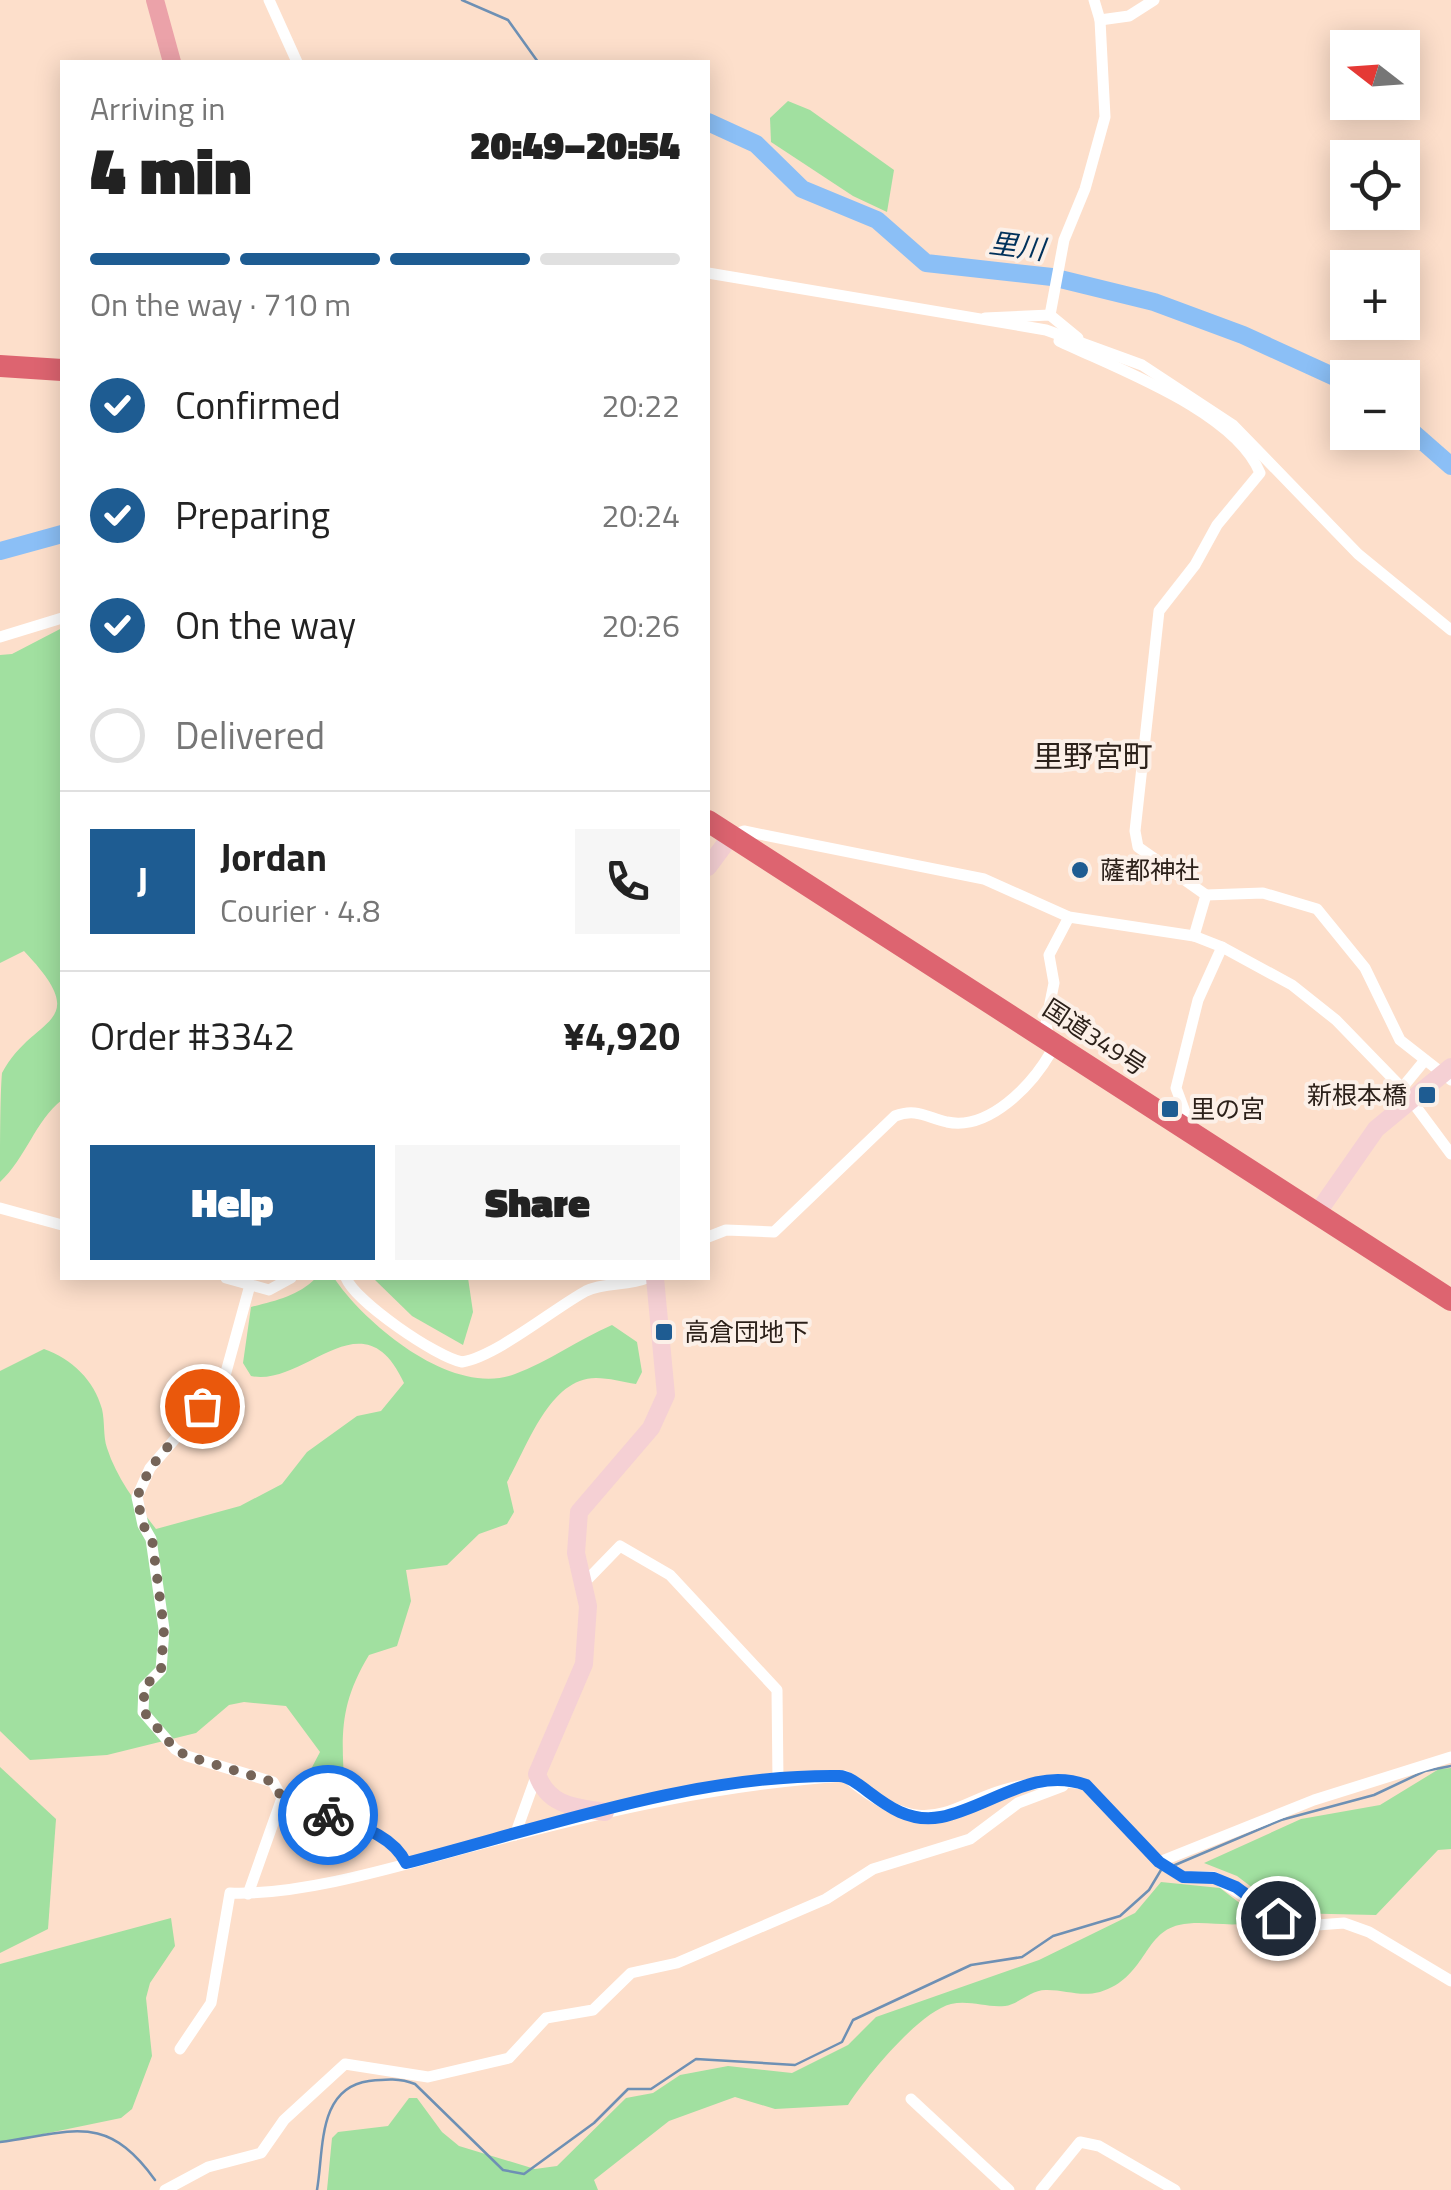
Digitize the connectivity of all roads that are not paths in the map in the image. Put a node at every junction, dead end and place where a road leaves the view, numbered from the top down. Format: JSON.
{"nodes":[{"id":1,"x":154,"y":0,"type":"edge"},
{"id":2,"x":269,"y":0,"type":"edge"},
{"id":3,"x":1094,"y":0,"type":"edge"},
{"id":4,"x":1154,"y":0,"type":"edge"},
{"id":5,"x":1100,"y":20,"type":"junction"},
{"id":6,"x":171,"y":60,"type":"edge"},
{"id":7,"x":296,"y":60,"type":"edge"},
{"id":8,"x":710,"y":273,"type":"edge"},
{"id":9,"x":1052,"y":312,"type":"junction"},
{"id":10,"x":976,"y":320,"type":"junction"},
{"id":11,"x":1040,"y":329,"type":"junction"},
{"id":12,"x":1084,"y":342,"type":"junction"},
{"id":13,"x":0,"y":366,"type":"edge"},
{"id":14,"x":60,"y":370,"type":"edge"},
{"id":15,"x":1238,"y":428,"type":"junction"},
{"id":16,"x":1256,"y":462,"type":"junction"},
{"id":17,"x":60,"y":619,"type":"edge"},
{"id":18,"x":1451,"y":630,"type":"edge"},
{"id":19,"x":0,"y":638,"type":"edge"},
{"id":20,"x":710,"y":822,"type":"edge"},
{"id":21,"x":731,"y":836,"type":"junction"},
{"id":22,"x":710,"y":864,"type":"edge"},
{"id":23,"x":1206,"y":896,"type":"junction"},
{"id":24,"x":1069,"y":917,"type":"junction"},
{"id":25,"x":1194,"y":936,"type":"junction"},
{"id":26,"x":1222,"y":948,"type":"junction"},
{"id":27,"x":1051,"y":1041,"type":"junction"},
{"id":28,"x":1424,"y":1060,"type":"junction"},
{"id":29,"x":1449,"y":1073,"type":"edge"},
{"id":30,"x":1406,"y":1093,"type":"junction"},
{"id":31,"x":1192,"y":1132,"type":"junction"},
{"id":32,"x":1451,"y":1154,"type":"edge"},
{"id":33,"x":0,"y":1208,"type":"edge"},
{"id":34,"x":1318,"y":1212,"type":"junction"},
{"id":35,"x":60,"y":1224,"type":"edge"},
{"id":36,"x":710,"y":1237,"type":"edge"},
{"id":37,"x":233,"y":1280,"type":"edge"},
{"id":38,"x":288,"y":1280,"type":"edge"},
{"id":39,"x":347,"y":1280,"type":"edge"},
{"id":40,"x":645,"y":1280,"type":"edge"},
{"id":41,"x":651,"y":1280,"type":"edge"},
{"id":42,"x":250,"y":1285,"type":"junction"},
{"id":43,"x":1451,"y":1300,"type":"edge"},
{"id":44,"x":586,"y":1581,"type":"junction"},
{"id":45,"x":1451,"y":1757,"type":"edge"},
{"id":46,"x":537,"y":1774,"type":"junction"},
{"id":47,"x":778,"y":1780,"type":"junction"},
{"id":48,"x":1076,"y":1782,"type":"junction"},
{"id":49,"x":282,"y":1798,"type":"junction"},
{"id":50,"x":605,"y":1812,"type":"junction"},
{"id":51,"x":515,"y":1835,"type":"junction"},
{"id":52,"x":1159,"y":1862,"type":"junction"},
{"id":53,"x":406,"y":1863,"type":"junction"},
{"id":54,"x":248,"y":1894,"type":"junction"},
{"id":55,"x":1451,"y":1980,"type":"edge"},
{"id":56,"x":180,"y":2049,"type":"dead end"},
{"id":57,"x":911,"y":2099,"type":"dead end"},
{"id":58,"x":165,"y":2190,"type":"edge"},
{"id":59,"x":1009,"y":2190,"type":"edge"},
{"id":60,"x":1041,"y":2190,"type":"edge"},
{"id":61,"x":1175,"y":2190,"type":"edge"}],
"edges":[{"from":1,"to":6,"type":"main road"},
{"from":2,"to":7,"type":"street"},
{"from":3,"to":5,"type":"street"},
{"from":4,"to":5,"type":"street"},
{"from":5,"to":9,"type":"street"},
{"from":8,"to":10,"type":"street"},
{"from":9,"to":10,"type":"street"},
{"from":9,"to":12,"type":"street"},
{"from":10,"to":11,"type":"street"},
{"from":11,"to":12,"type":"street"},
{"from":11,"to":16,"type":"street"},
{"from":12,"to":15,"type":"street"},
{"from":13,"to":14,"type":"highway"},
{"from":15,"to":16,"type":"street"},
{"from":15,"to":18,"type":"street"},
{"from":16,"to":23,"type":"street"},
{"from":17,"to":19,"type":"street"},
{"from":20,"to":21,"type":"highway","name":"国道349号"},
{"from":21,"to":22,"type":"street"},
{"from":21,"to":24,"type":"street"},
{"from":21,"to":27,"type":"highway","name":"国道349号"},
{"from":23,"to":25,"type":"street"},
{"from":23,"to":28,"type":"street"},
{"from":24,"to":25,"type":"street"},
{"from":24,"to":27,"type":"street"},
{"from":25,"to":26,"type":"street"},
{"from":26,"to":30,"type":"street"},
{"from":26,"to":31,"type":"street"},
{"from":27,"to":31,"type":"highway","name":"国道349号"},
{"from":27,"to":36,"type":"street"},
{"from":28,"to":29,"type":"street"},
{"from":28,"to":30,"type":"street"},
{"from":29,"to":30,"type":"street"},
{"from":30,"to":32,"type":"street"},
{"from":30,"to":34,"type":"street"},
{"from":31,"to":34,"type":"highway","name":"国道349号"},
{"from":33,"to":35,"type":"street"},
{"from":34,"to":43,"type":"highway","name":"国道349号"},
{"from":37,"to":42,"type":"street"},
{"from":38,"to":42,"type":"street"},
{"from":39,"to":40,"type":"street"},
{"from":41,"to":44,"type":"street"},
{"from":42,"to":49,"type":"street"},
{"from":44,"to":46,"type":"street"},
{"from":44,"to":47,"type":"street"},
{"from":45,"to":52,"type":"street"},
{"from":46,"to":50,"type":"street"},
{"from":46,"to":51,"type":"street"},
{"from":47,"to":48,"type":"street"},
{"from":47,"to":50,"type":"street"},
{"from":48,"to":52,"type":"street"},
{"from":48,"to":58,"type":"street"},
{"from":49,"to":53,"type":"street"},
{"from":49,"to":54,"type":"street"},
{"from":50,"to":51,"type":"street"},
{"from":51,"to":53,"type":"street"},
{"from":52,"to":55,"type":"street"},
{"from":53,"to":54,"type":"street"},
{"from":54,"to":56,"type":"street"},
{"from":57,"to":59,"type":"street"},
{"from":60,"to":61,"type":"street"}]}
